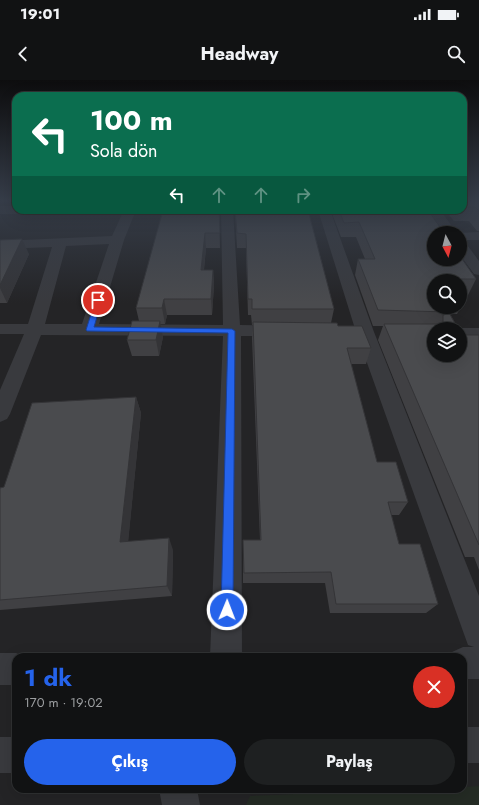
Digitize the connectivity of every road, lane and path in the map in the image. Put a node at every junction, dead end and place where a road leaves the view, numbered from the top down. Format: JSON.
{"nodes":[{"id":1,"x":119,"y":235,"type":"edge"},
{"id":2,"x":228,"y":235,"type":"edge"},
{"id":3,"x":332,"y":235,"type":"edge"},
{"id":4,"x":467,"y":236,"type":"edge"},
{"id":5,"x":479,"y":236,"type":"edge"},
{"id":6,"x":117,"y":240,"type":"junction"},
{"id":7,"x":60,"y":242,"type":"junction"},
{"id":8,"x":0,"y":245,"type":"edge"},
{"id":9,"x":467,"y":255,"type":"edge"},
{"id":10,"x":479,"y":271,"type":"edge"},
{"id":11,"x":0,"y":329,"type":"edge"},
{"id":12,"x":35,"y":329,"type":"junction"},
{"id":13,"x":89,"y":330,"type":"junction"},
{"id":14,"x":232,"y":331,"type":"junction"},
{"id":15,"x":302,"y":331,"type":"edge"},
{"id":16,"x":467,"y":333,"type":"edge"},
{"id":17,"x":479,"y":333,"type":"edge"},
{"id":18,"x":0,"y":414,"type":"edge"},
{"id":19,"x":479,"y":634,"type":"edge"},
{"id":20,"x":226,"y":653,"type":"edge"},
{"id":21,"x":467,"y":663,"type":"edge"},
{"id":22,"x":479,"y":663,"type":"edge"},
{"id":23,"x":0,"y":669,"type":"edge"},
{"id":24,"x":12,"y":669,"type":"edge"},
{"id":25,"x":467,"y":745,"type":"edge"},
{"id":26,"x":479,"y":745,"type":"edge"},
{"id":27,"x":0,"y":755,"type":"edge"},
{"id":28,"x":12,"y":755,"type":"edge"},
{"id":29,"x":179,"y":793,"type":"edge"},
{"id":30,"x":182,"y":805,"type":"edge"}],
"edges":[{"from":1,"to":6,"type":"street"},
{"from":2,"to":14,"type":"street"},
{"from":3,"to":19,"type":"street"},
{"from":4,"to":5,"type":"street"},
{"from":6,"to":7,"type":"street"},
{"from":6,"to":13,"type":"street"},
{"from":7,"to":8,"type":"street"},
{"from":7,"to":12,"type":"street"},
{"from":9,"to":10,"type":"street"},
{"from":11,"to":12,"type":"street"},
{"from":12,"to":13,"type":"street"},
{"from":12,"to":18,"type":"street"},
{"from":13,"to":14,"type":"street"},
{"from":14,"to":15,"type":"street"},
{"from":14,"to":20,"type":"street"},
{"from":16,"to":17,"type":"street"},
{"from":21,"to":22,"type":"street"},
{"from":23,"to":24,"type":"street"},
{"from":25,"to":26,"type":"street"},
{"from":27,"to":28,"type":"street"},
{"from":29,"to":30,"type":"street"}]}
